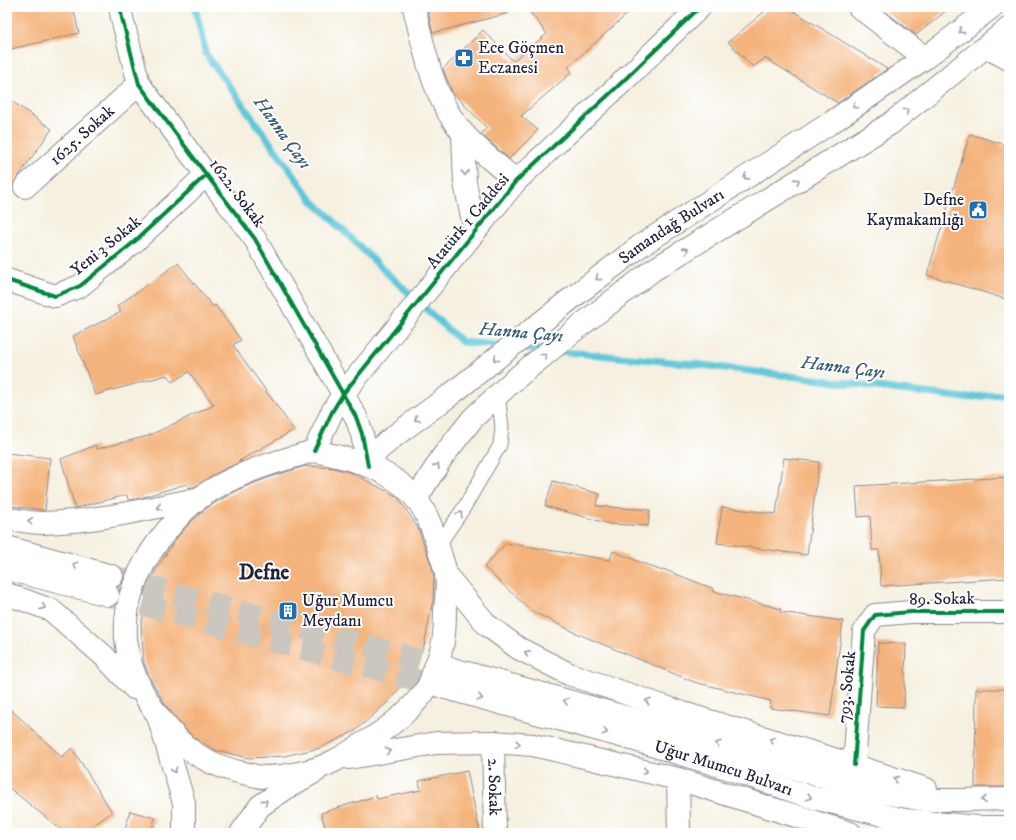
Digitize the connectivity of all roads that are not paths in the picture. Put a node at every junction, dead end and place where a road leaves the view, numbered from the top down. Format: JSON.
{"nodes":[{"id":1,"x":120,"y":7,"type":"edge"},
{"id":2,"x":414,"y":7,"type":"edge"},
{"id":3,"x":700,"y":7,"type":"edge"},
{"id":4,"x":859,"y":7,"type":"edge"},
{"id":5,"x":992,"y":7,"type":"edge"},
{"id":6,"x":1009,"y":28,"type":"edge"},
{"id":7,"x":986,"y":47,"type":"junction"},
{"id":8,"x":925,"y":58,"type":"junction"},
{"id":9,"x":1009,"y":59,"type":"edge"},
{"id":10,"x":139,"y":84,"type":"junction"},
{"id":11,"x":463,"y":134,"type":"junction"},
{"id":12,"x":206,"y":175,"type":"junction"},
{"id":13,"x":516,"y":182,"type":"junction"},
{"id":14,"x":25,"y":187,"type":"dead end"},
{"id":15,"x":475,"y":231,"type":"junction"},
{"id":16,"x":7,"y":280,"type":"edge"},
{"id":17,"x":343,"y":394,"type":"junction"},
{"id":18,"x":498,"y":396,"type":"junction"},
{"id":19,"x":314,"y":451,"type":"junction"},
{"id":20,"x":368,"y":466,"type":"junction"},
{"id":21,"x":197,"y":499,"type":"junction"},
{"id":22,"x":416,"y":499,"type":"junction"},
{"id":23,"x":7,"y":518,"type":"edge"},
{"id":24,"x":438,"y":546,"type":"junction"},
{"id":25,"x":7,"y":547,"type":"edge"},
{"id":26,"x":7,"y":569,"type":"edge"},
{"id":27,"x":446,"y":575,"type":"junction"},
{"id":28,"x":7,"y":594,"type":"edge"},
{"id":29,"x":1009,"y":612,"type":"edge"},
{"id":30,"x":875,"y":615,"type":"joint"},
{"id":31,"x":159,"y":719,"type":"junction"},
{"id":32,"x":493,"y":742,"type":"junction"},
{"id":33,"x":336,"y":760,"type":"junction"},
{"id":34,"x":854,"y":765,"type":"junction"},
{"id":35,"x":678,"y":779,"type":"junction"},
{"id":36,"x":1009,"y":799,"type":"edge"},
{"id":37,"x":959,"y":800,"type":"junction"},
{"id":38,"x":978,"y":827,"type":"junction"},
{"id":39,"x":1009,"y":828,"type":"edge"},
{"id":40,"x":184,"y":833,"type":"edge"},
{"id":41,"x":241,"y":833,"type":"edge"},
{"id":42,"x":495,"y":833,"type":"edge"},
{"id":43,"x":679,"y":833,"type":"edge"},
{"id":44,"x":850,"y":833,"type":"edge"},
{"id":45,"x":951,"y":833,"type":"edge"}],
"edges":[{"from":1,"to":10,"type":"main road","name":"1622. Sokak"},
{"from":2,"to":11,"type":"main road"},
{"from":3,"to":13,"type":"main road","name":"Atatürk 1 Caddesi"},
{"from":4,"to":8,"type":"main road"},
{"from":5,"to":8,"type":"main road","name":"Samandağ Bulvarı","one_way":true},
{"from":6,"to":7,"type":"main road","name":"Samandağ Bulvarı"},
{"from":7,"to":9,"type":"main road"},
{"from":18,"to":7,"type":"main road","name":"Samandağ Bulvarı","one_way":true},
{"from":8,"to":20,"type":"main road","name":"Samandağ Bulvarı","one_way":true},
{"from":10,"to":12,"type":"main road","name":"1622. Sokak"},
{"from":10,"to":14,"type":"main road","name":"1625. Sokak"},
{"from":11,"to":13,"type":"main road"},
{"from":11,"to":15,"type":"main road","one_way":true},
{"from":12,"to":16,"type":"main road","name":"Yeni 3 Sokak"},
{"from":12,"to":17,"type":"main road","name":"1622. Sokak"},
{"from":13,"to":15,"type":"main road","name":"Atatürk 1 Caddesi"},
{"from":15,"to":17,"type":"main road","name":"Atatürk 1 Caddesi"},
{"from":17,"to":19,"type":"main road","name":"Atatürk 1 Caddesi"},
{"from":17,"to":20,"type":"main road"},
{"from":22,"to":18,"type":"main road","name":"Samandağ Bulvarı","one_way":true},
{"from":24,"to":18,"type":"lane","one_way":true},
{"from":19,"to":20,"type":"main road"},
{"from":19,"to":21,"type":"main road"},
{"from":20,"to":22,"type":"main road"},
{"from":21,"to":23,"type":"main road","one_way":true},
{"from":21,"to":31,"type":"main road"},
{"from":22,"to":24,"type":"main road"},
{"from":24,"to":27,"type":"main road"},
{"from":26,"to":25,"type":"main road","one_way":true},
{"from":27,"to":33,"type":"main road"},
{"from":34,"to":27,"type":"main road","one_way":true},
{"from":28,"to":31,"type":"main road","one_way":true},
{"from":29,"to":30,"type":"main road","name":"89. Sokak"},
{"from":30,"to":34,"type":"main road","name":"793. Sokak"},
{"from":31,"to":33,"type":"main road"},
{"from":31,"to":40,"type":"main road","one_way":true},
{"from":33,"to":32,"type":"main road","one_way":true},
{"from":32,"to":35,"type":"main road","one_way":true},
{"from":32,"to":42,"type":"main road","name":"2. Sokak"},
{"from":41,"to":33,"type":"main road","one_way":true},
{"from":37,"to":34,"type":"main road","one_way":true},
{"from":35,"to":43,"type":"main road"},
{"from":35,"to":44,"type":"main road"},
{"from":36,"to":37,"type":"main road","name":"Uğur Mumcu Bulvarı","one_way":true},
{"from":37,"to":38,"type":"main road","name":"Uğur Mumcu Bulvarı","one_way":true},
{"from":38,"to":39,"type":"main road","name":"Uğur Mumcu Bulvarı"},
{"from":38,"to":45,"type":"main road"}]}
